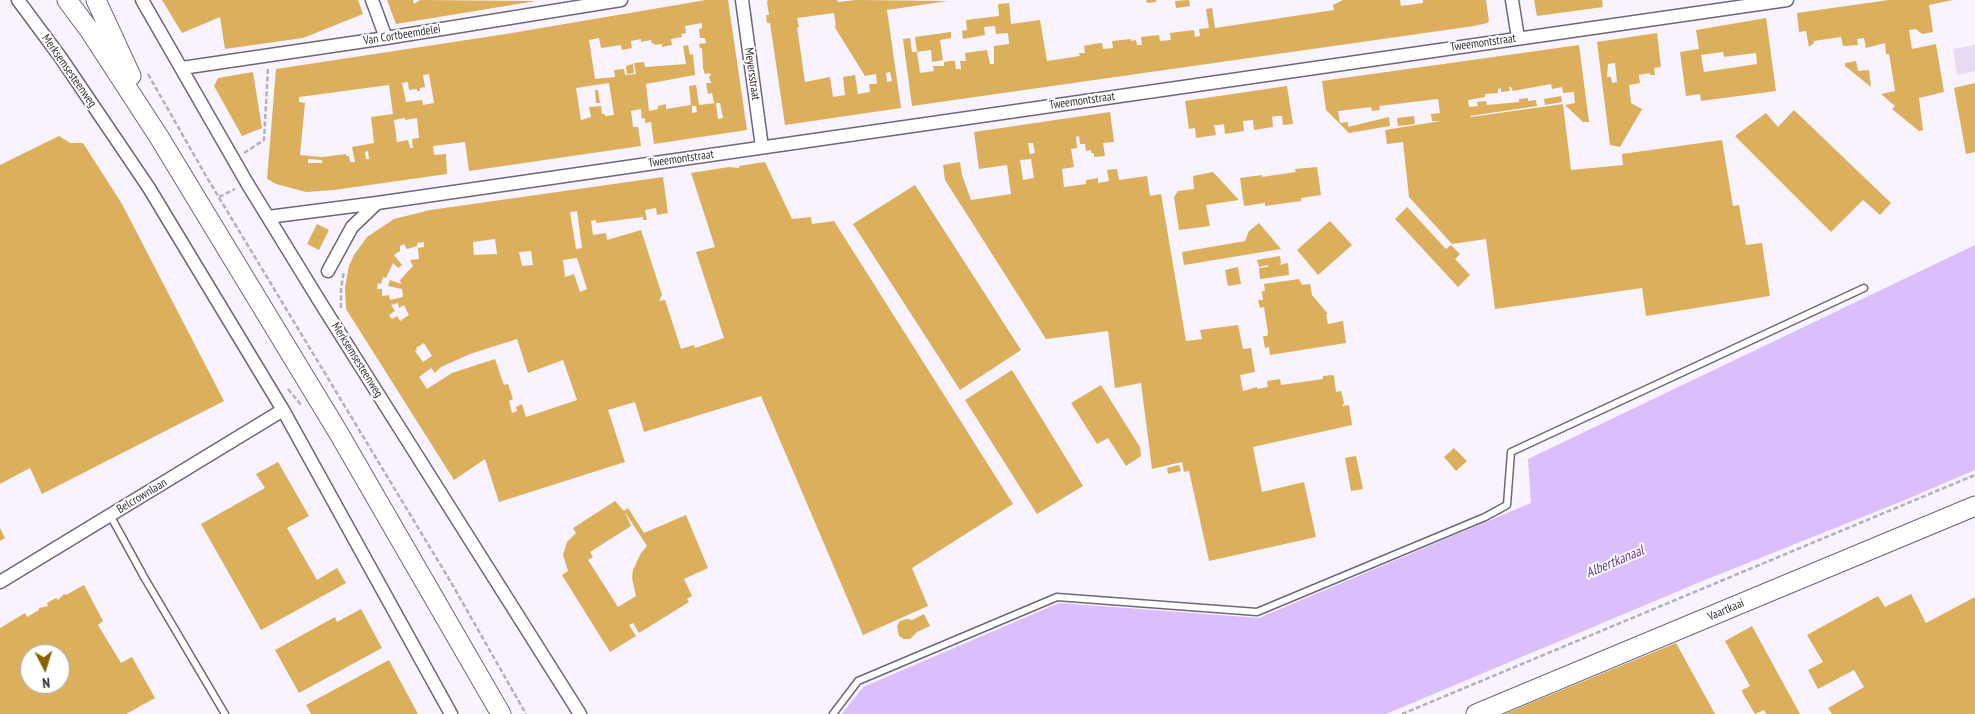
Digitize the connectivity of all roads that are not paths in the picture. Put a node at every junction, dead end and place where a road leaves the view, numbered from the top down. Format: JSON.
{"nodes":[{"id":1,"x":18,"y":0,"type":"edge"},
{"id":2,"x":67,"y":0,"type":"edge"},
{"id":3,"x":96,"y":0,"type":"edge"},
{"id":4,"x":142,"y":0,"type":"edge"},
{"id":5,"x":372,"y":0,"type":"edge"},
{"id":6,"x":621,"y":0,"type":"edge"},
{"id":7,"x":742,"y":0,"type":"edge"},
{"id":8,"x":1512,"y":0,"type":"edge"},
{"id":9,"x":1787,"y":0,"type":"edge"},
{"id":10,"x":386,"y":38,"type":"junction"},
{"id":11,"x":1518,"y":38,"type":"junction"},
{"id":12,"x":182,"y":68,"type":"junction"},
{"id":13,"x":159,"y":137,"type":"junction"},
{"id":14,"x":762,"y":147,"type":"junction"},
{"id":15,"x":377,"y":204,"type":"junction"},
{"id":16,"x":268,"y":217,"type":"junction"},
{"id":17,"x":328,"y":271,"type":"dead end"},
{"id":18,"x":1864,"y":288,"type":"dead end"},
{"id":19,"x":283,"y":410,"type":"junction"},
{"id":20,"x":1975,"y":506,"type":"edge"},
{"id":21,"x":110,"y":515,"type":"junction"},
{"id":22,"x":0,"y":582,"type":"edge"},
{"id":23,"x":225,"y":714,"type":"edge"},
{"id":24,"x":452,"y":714,"type":"edge"},
{"id":25,"x":501,"y":714,"type":"edge"},
{"id":26,"x":580,"y":714,"type":"edge"},
{"id":27,"x":832,"y":714,"type":"edge"},
{"id":28,"x":1476,"y":714,"type":"edge"}],
"edges":[{"from":1,"to":19,"type":"street","name":"Merksemsesteenweg"},
{"from":2,"to":13,"type":"main road"},
{"from":3,"to":13,"type":"main road"},
{"from":4,"to":12,"type":"street","name":"Merksemsesteenweg"},
{"from":5,"to":10,"type":"street"},
{"from":6,"to":10,"type":"street","name":"Van Cortbeemdelei"},
{"from":7,"to":14,"type":"street","name":"Meyersstraat"},
{"from":8,"to":11,"type":"street"},
{"from":9,"to":11,"type":"street","name":"Tweemontstraat"},
{"from":10,"to":12,"type":"street","name":"Van Cortbeemdelei"},
{"from":11,"to":14,"type":"street","name":"Tweemontstraat"},
{"from":12,"to":16,"type":"street","name":"Merksemsesteenweg"},
{"from":13,"to":25,"type":"main road"},
{"from":14,"to":15,"type":"street","name":"Tweemontstraat"},
{"from":15,"to":16,"type":"street","name":"Tweemontstraat"},
{"from":15,"to":17,"type":"street"},
{"from":16,"to":26,"type":"street","name":"Merksemsesteenweg"},
{"from":18,"to":27,"type":"lane"},
{"from":19,"to":21,"type":"street","name":"Belcrownlaan"},
{"from":19,"to":24,"type":"street","name":"Merksemsesteenweg"},
{"from":20,"to":28,"type":"main road","name":"Vaartkaai"},
{"from":21,"to":22,"type":"street","name":"Belcrownlaan"},
{"from":21,"to":23,"type":"lane"}]}
